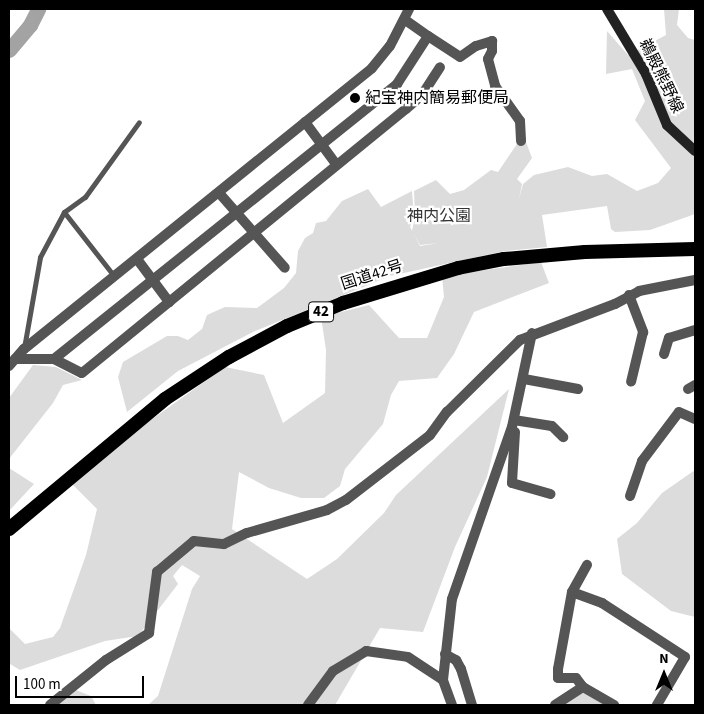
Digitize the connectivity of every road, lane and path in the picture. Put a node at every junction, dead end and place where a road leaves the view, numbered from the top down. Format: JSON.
{"nodes":[{"id":1,"x":409,"y":9,"type":"edge"},
{"id":2,"x":607,"y":9,"type":"edge"},
{"id":3,"x":405,"y":20,"type":"junction"},
{"id":4,"x":428,"y":36,"type":"junction"},
{"id":5,"x":440,"y":67,"type":"dead end"},
{"id":6,"x":139,"y":122,"type":"dead end"},
{"id":7,"x":305,"y":122,"type":"junction"},
{"id":8,"x":522,"y":141,"type":"dead end"},
{"id":9,"x":322,"y":145,"type":"junction"},
{"id":10,"x":695,"y":151,"type":"edge"},
{"id":11,"x":336,"y":164,"type":"junction"},
{"id":12,"x":220,"y":194,"type":"junction"},
{"id":13,"x":64,"y":212,"type":"junction"},
{"id":14,"x":238,"y":214,"type":"junction"},
{"id":15,"x":253,"y":232,"type":"junction"},
{"id":16,"x":695,"y":249,"type":"edge"},
{"id":17,"x":137,"y":259,"type":"junction"},
{"id":18,"x":285,"y":268,"type":"dead end"},
{"id":19,"x":115,"y":277,"type":"junction"},
{"id":20,"x":695,"y":280,"type":"edge"},
{"id":21,"x":154,"y":281,"type":"junction"},
{"id":22,"x":629,"y":294,"type":"junction"},
{"id":23,"x":169,"y":302,"type":"junction"},
{"id":24,"x":695,"y":330,"type":"edge"},
{"id":25,"x":532,"y":333,"type":"junction"},
{"id":26,"x":24,"y":349,"type":"junction"},
{"id":27,"x":664,"y":354,"type":"dead end"},
{"id":28,"x":54,"y":359,"type":"junction"},
{"id":29,"x":12,"y":363,"type":"edge"},
{"id":30,"x":524,"y":379,"type":"junction"},
{"id":31,"x":631,"y":382,"type":"dead end"},
{"id":32,"x":578,"y":389,"type":"dead end"},
{"id":33,"x":695,"y":419,"type":"edge"},
{"id":34,"x":513,"y":423,"type":"junction"},
{"id":35,"x":563,"y":437,"type":"dead end"},
{"id":36,"x":550,"y":494,"type":"dead end"},
{"id":37,"x":630,"y":496,"type":"dead end"},
{"id":38,"x":9,"y":530,"type":"edge"},
{"id":39,"x":587,"y":565,"type":"dead end"},
{"id":40,"x":572,"y":592,"type":"junction"},
{"id":41,"x":444,"y":654,"type":"junction"},
{"id":42,"x":442,"y":680,"type":"junction"},
{"id":43,"x":583,"y":686,"type":"junction"},
{"id":44,"x":50,"y":705,"type":"edge"},
{"id":45,"x":308,"y":705,"type":"edge"},
{"id":46,"x":452,"y":705,"type":"edge"},
{"id":47,"x":472,"y":705,"type":"edge"},
{"id":48,"x":555,"y":705,"type":"edge"},
{"id":49,"x":614,"y":705,"type":"edge"},
{"id":50,"x":657,"y":705,"type":"edge"}],
"edges":[{"from":1,"to":3,"type":"street"},
{"from":2,"to":10,"type":"main road","name":"鵜殿熊野線"},
{"from":3,"to":4,"type":"street"},
{"from":3,"to":7,"type":"street"},
{"from":4,"to":8,"type":"street"},
{"from":4,"to":9,"type":"street"},
{"from":5,"to":11,"type":"street"},
{"from":6,"to":13,"type":"lane"},
{"from":7,"to":9,"type":"street"},
{"from":7,"to":12,"type":"street"},
{"from":9,"to":11,"type":"street"},
{"from":9,"to":14,"type":"street"},
{"from":11,"to":15,"type":"street"},
{"from":12,"to":14,"type":"street"},
{"from":12,"to":17,"type":"street"},
{"from":13,"to":19,"type":"lane"},
{"from":13,"to":26,"type":"lane"},
{"from":14,"to":15,"type":"street"},
{"from":14,"to":21,"type":"street"},
{"from":15,"to":18,"type":"street"},
{"from":15,"to":23,"type":"street"},
{"from":16,"to":38,"type":"highway","name":"国道42号","number":"42"},
{"from":17,"to":19,"type":"street"},
{"from":17,"to":21,"type":"street"},
{"from":19,"to":26,"type":"street"},
{"from":20,"to":22,"type":"street"},
{"from":21,"to":23,"type":"street"},
{"from":21,"to":28,"type":"street"},
{"from":22,"to":25,"type":"street"},
{"from":22,"to":31,"type":"street"},
{"from":23,"to":28,"type":"street"},
{"from":24,"to":27,"type":"street"},
{"from":25,"to":30,"type":"street"},
{"from":25,"to":44,"type":"street"},
{"from":26,"to":29,"type":"street"},
{"from":28,"to":29,"type":"street"},
{"from":30,"to":32,"type":"street"},
{"from":30,"to":34,"type":"street"},
{"from":33,"to":37,"type":"street"},
{"from":34,"to":35,"type":"street"},
{"from":34,"to":36,"type":"street"},
{"from":34,"to":41,"type":"street"},
{"from":39,"to":40,"type":"street"},
{"from":40,"to":43,"type":"street"},
{"from":40,"to":50,"type":"street"},
{"from":41,"to":42,"type":"street"},
{"from":41,"to":47,"type":"street"},
{"from":42,"to":45,"type":"street"},
{"from":42,"to":46,"type":"street"},
{"from":43,"to":48,"type":"street"},
{"from":43,"to":49,"type":"street"}]}
